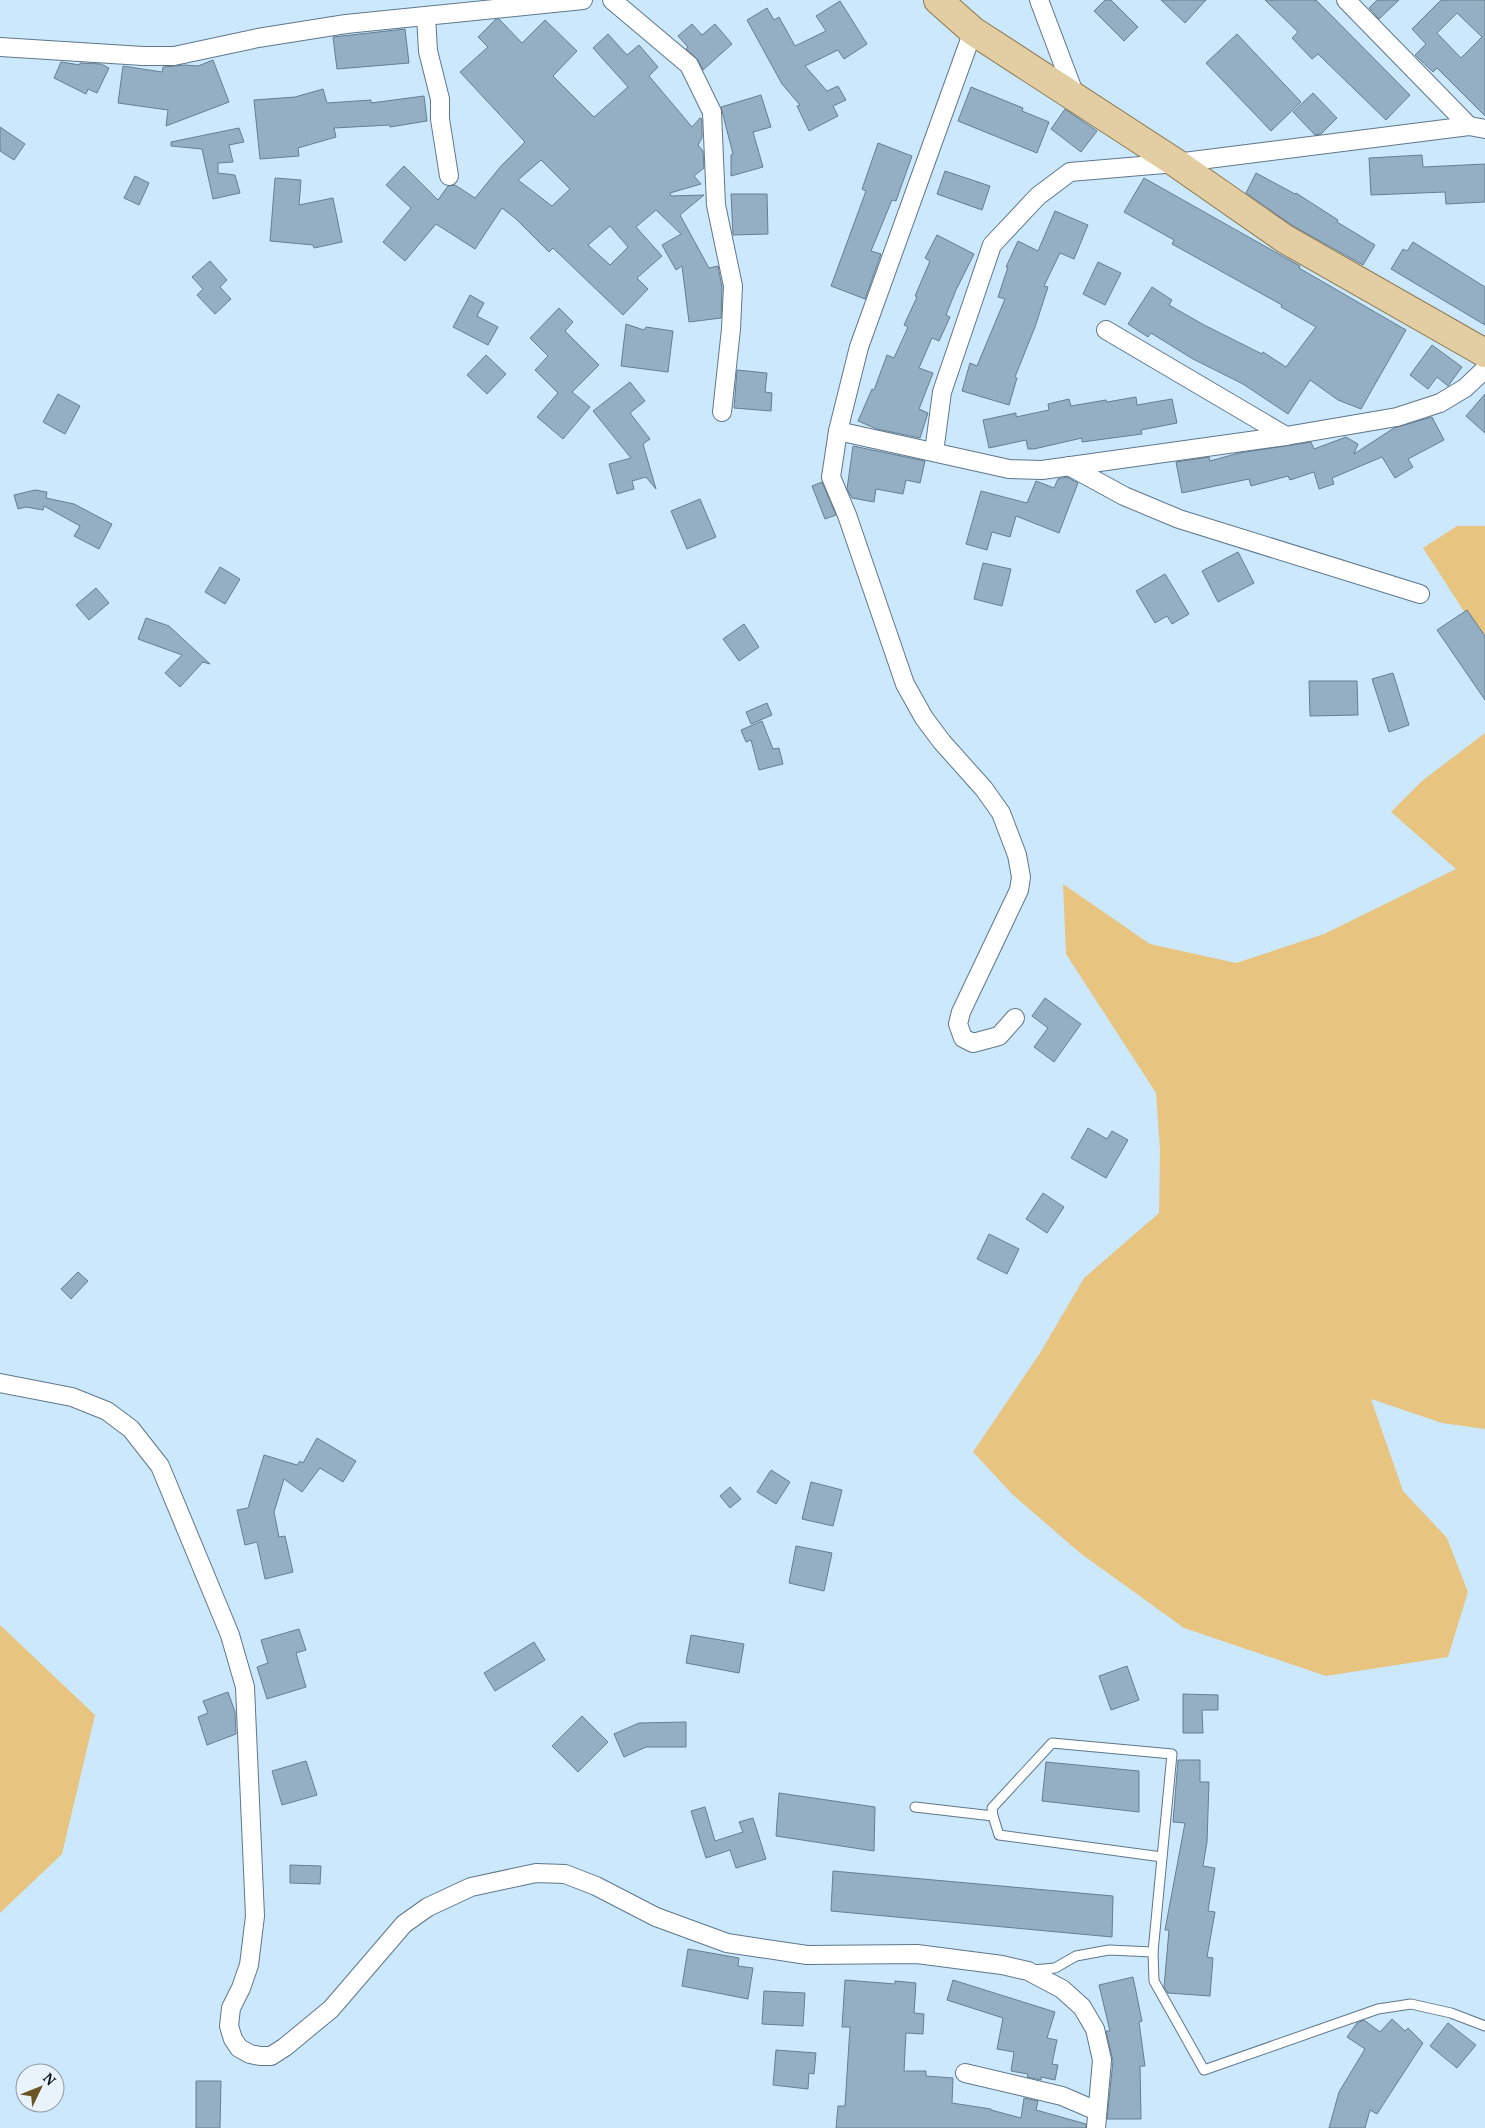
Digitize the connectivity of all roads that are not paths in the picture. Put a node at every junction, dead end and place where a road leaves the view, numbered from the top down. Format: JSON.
{"nodes":[{"id":1,"x":583,"y":0,"type":"edge"},
{"id":2,"x":612,"y":0,"type":"edge"},
{"id":3,"x":938,"y":0,"type":"edge"},
{"id":4,"x":1039,"y":0,"type":"edge"},
{"id":5,"x":1346,"y":0,"type":"edge"},
{"id":6,"x":426,"y":16,"type":"junction"},
{"id":7,"x":972,"y":31,"type":"junction"},
{"id":8,"x":0,"y":47,"type":"edge"},
{"id":9,"x":1076,"y":98,"type":"junction"},
{"id":10,"x":1477,"y":128,"type":"edge"},
{"id":11,"x":1176,"y":163,"type":"junction"},
{"id":12,"x":450,"y":176,"type":"dead end"},
{"id":13,"x":1106,"y":330,"type":"dead end"},
{"id":14,"x":1485,"y":353,"type":"edge"},
{"id":15,"x":1485,"y":369,"type":"edge"},
{"id":16,"x":722,"y":412,"type":"dead end"},
{"id":17,"x":838,"y":431,"type":"junction"},
{"id":18,"x":1286,"y":436,"type":"junction"},
{"id":19,"x":934,"y":452,"type":"junction"},
{"id":20,"x":1069,"y":466,"type":"junction"},
{"id":21,"x":1420,"y":594,"type":"dead end"},
{"id":22,"x":1015,"y":1018,"type":"dead end"},
{"id":23,"x":0,"y":1383,"type":"edge"},
{"id":24,"x":914,"y":1807,"type":"dead end"},
{"id":25,"x":993,"y":1816,"type":"junction"},
{"id":26,"x":1162,"y":1857,"type":"junction"},
{"id":27,"x":1153,"y":1952,"type":"junction"},
{"id":28,"x":1028,"y":1971,"type":"junction"},
{"id":29,"x":1485,"y":2026,"type":"edge"},
{"id":30,"x":965,"y":2073,"type":"dead end"},
{"id":31,"x":1097,"y":2119,"type":"edge"}],
"edges":[{"from":1,"to":6,"type":"street"},
{"from":2,"to":16,"type":"street"},
{"from":3,"to":7,"type":"main road"},
{"from":4,"to":9,"type":"street"},
{"from":5,"to":10,"type":"street"},
{"from":6,"to":8,"type":"street"},
{"from":6,"to":12,"type":"street"},
{"from":7,"to":9,"type":"main road"},
{"from":7,"to":17,"type":"street"},
{"from":9,"to":11,"type":"main road"},
{"from":10,"to":11,"type":"street"},
{"from":11,"to":14,"type":"main road"},
{"from":11,"to":19,"type":"street"},
{"from":13,"to":18,"type":"street"},
{"from":15,"to":18,"type":"street"},
{"from":17,"to":19,"type":"street"},
{"from":17,"to":22,"type":"street"},
{"from":18,"to":20,"type":"street"},
{"from":19,"to":20,"type":"street"},
{"from":20,"to":21,"type":"street"},
{"from":23,"to":28,"type":"street"},
{"from":24,"to":25,"type":"lane"},
{"from":25,"to":26,"type":"lane"},
{"from":25,"to":26,"type":"lane"},
{"from":26,"to":27,"type":"lane"},
{"from":27,"to":28,"type":"lane"},
{"from":27,"to":29,"type":"lane"},
{"from":28,"to":31,"type":"street"},
{"from":30,"to":31,"type":"street"}]}
